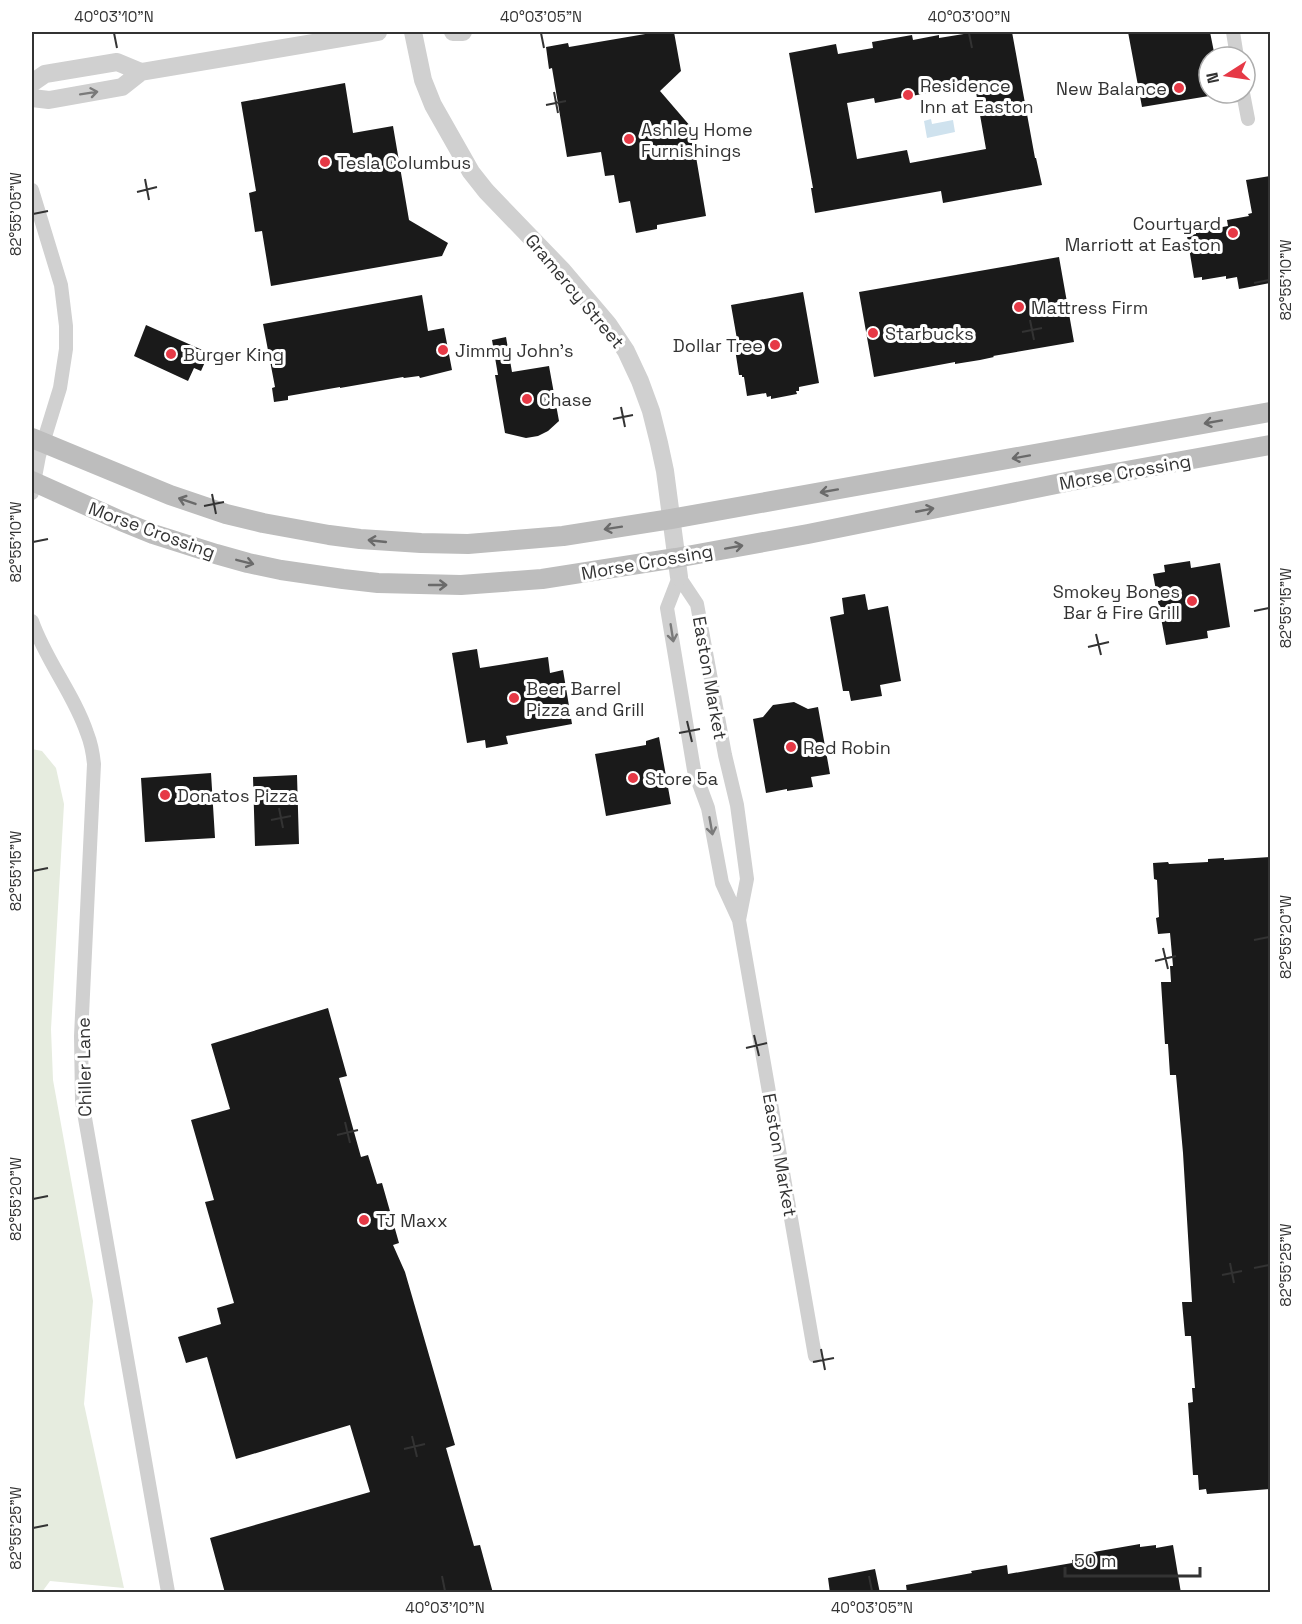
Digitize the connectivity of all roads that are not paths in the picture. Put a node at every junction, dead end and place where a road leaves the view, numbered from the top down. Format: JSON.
{"nodes":[{"id":1,"x":378,"y":32,"type":"edge"},
{"id":2,"x":413,"y":32,"type":"edge"},
{"id":3,"x":453,"y":32,"type":"edge"},
{"id":4,"x":463,"y":32,"type":"edge"},
{"id":5,"x":141,"y":72,"type":"junction"},
{"id":6,"x":32,"y":83,"type":"edge"},
{"id":7,"x":32,"y":98,"type":"edge"},
{"id":8,"x":1246,"y":105,"type":"edge"},
{"id":9,"x":1248,"y":119,"type":"dead end"},
{"id":10,"x":32,"y":190,"type":"edge"},
{"id":11,"x":1270,"y":412,"type":"edge"},
{"id":12,"x":37,"y":440,"type":"edge"},
{"id":13,"x":1270,"y":445,"type":"edge"},
{"id":14,"x":34,"y":480,"type":"edge"},
{"id":15,"x":671,"y":519,"type":"junction"},
{"id":16,"x":678,"y":568,"type":"junction"},
{"id":17,"x":32,"y":621,"type":"edge"},
{"id":18,"x":739,"y":920,"type":"junction"},
{"id":19,"x":815,"y":1356,"type":"dead end"},
{"id":20,"x":168,"y":1593,"type":"edge"}],
"edges":[{"from":1,"to":5,"type":"street"},
{"from":2,"to":15,"type":"street","name":"Gramercy Street"},
{"from":3,"to":4,"type":"street"},
{"from":5,"to":6,"type":"street"},
{"from":7,"to":5,"type":"street","one_way":true},
{"from":8,"to":9,"type":"street"},
{"from":10,"to":12,"type":"street"},
{"from":11,"to":15,"type":"main road","name":"Morse Crossing","one_way":true},
{"from":12,"to":14,"type":"street"},
{"from":15,"to":12,"type":"main road","name":"Morse Crossing","one_way":true},
{"from":16,"to":13,"type":"main road","name":"Morse Crossing","one_way":true},
{"from":14,"to":16,"type":"main road","name":"Morse Crossing","one_way":true},
{"from":15,"to":16,"type":"street","name":"Gramercy Street"},
{"from":16,"to":18,"type":"street","name":"Easton Market"},
{"from":16,"to":18,"type":"street","name":"Easton Market","one_way":true},
{"from":17,"to":20,"type":"street","name":"Chiller Lane"},
{"from":18,"to":19,"type":"street","name":"Easton Market"}]}
